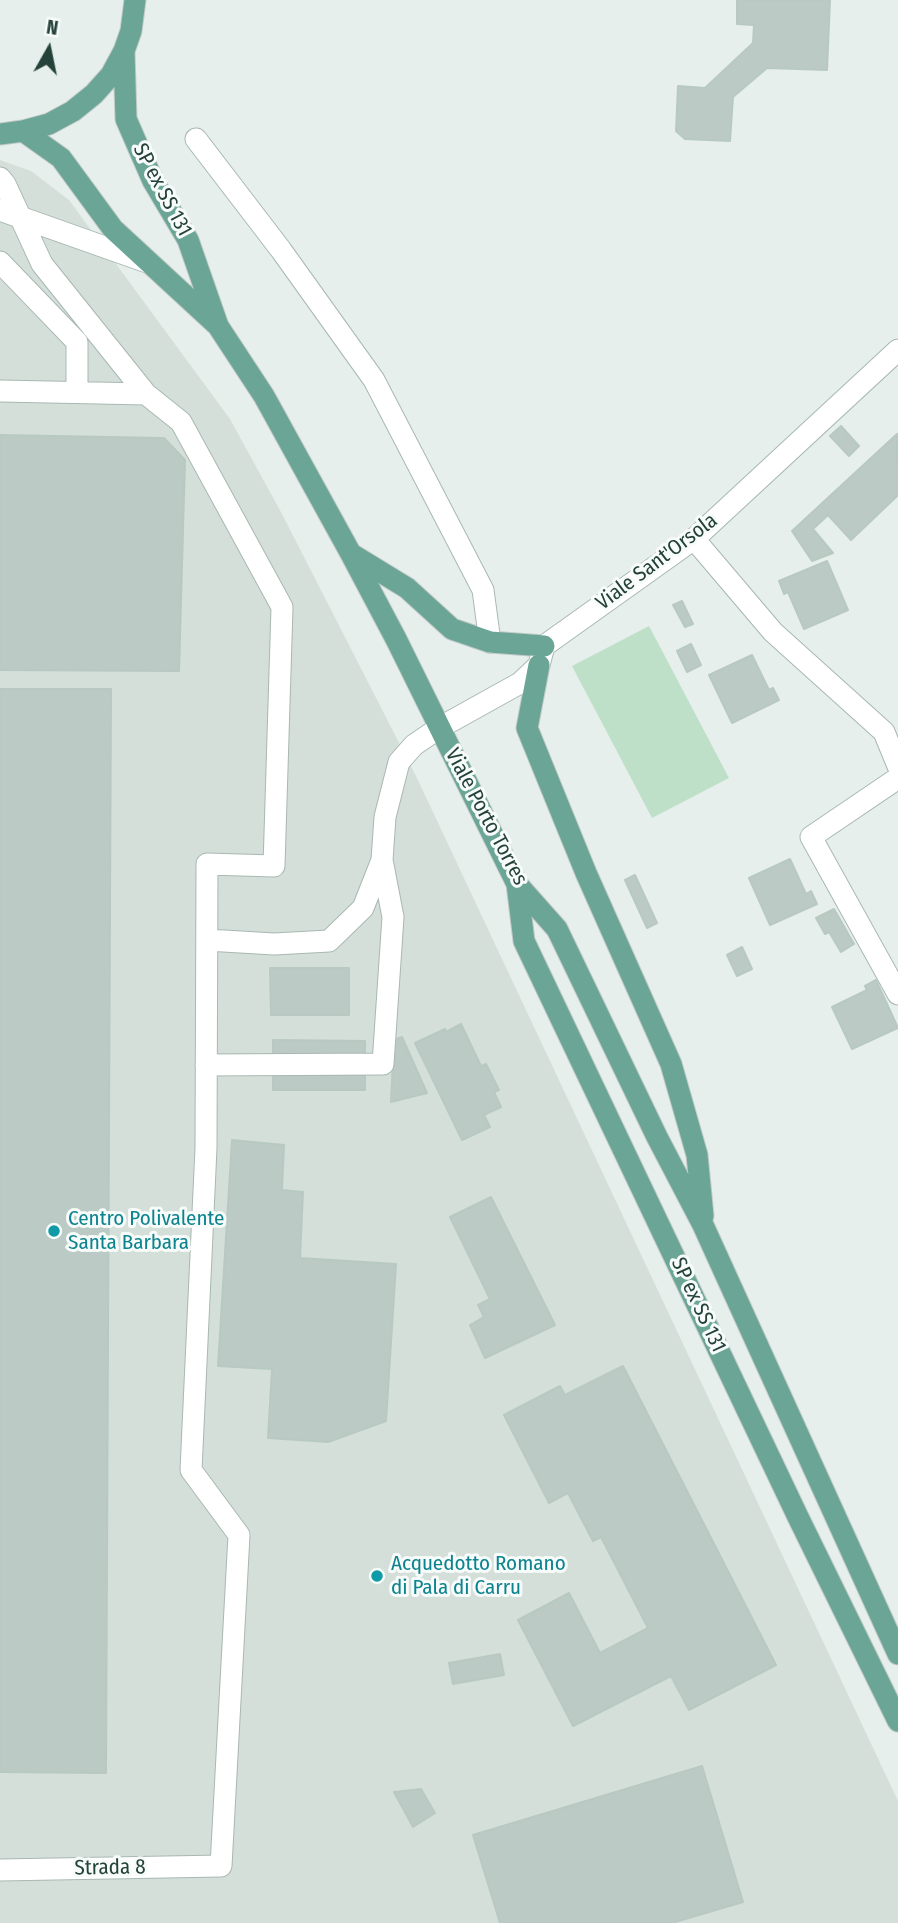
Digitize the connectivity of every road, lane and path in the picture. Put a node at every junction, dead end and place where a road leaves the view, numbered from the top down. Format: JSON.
{"nodes":[{"id":1,"x":135,"y":0,"type":"edge"},
{"id":2,"x":124,"y":51,"type":"junction"},
{"id":3,"x":23,"y":131,"type":"junction"},
{"id":4,"x":0,"y":134,"type":"edge"},
{"id":5,"x":196,"y":139,"type":"dead end"},
{"id":6,"x":0,"y":178,"type":"edge"},
{"id":7,"x":0,"y":210,"type":"edge"},
{"id":8,"x":22,"y":219,"type":"junction"},
{"id":9,"x":0,"y":262,"type":"edge"},
{"id":10,"x":147,"y":262,"type":"junction"},
{"id":11,"x":218,"y":326,"type":"junction"},
{"id":12,"x":893,"y":364,"type":"edge"},
{"id":13,"x":0,"y":391,"type":"edge"},
{"id":14,"x":77,"y":391,"type":"junction"},
{"id":15,"x":146,"y":394,"type":"junction"},
{"id":16,"x":694,"y":538,"type":"junction"},
{"id":17,"x":351,"y":554,"type":"junction"},
{"id":18,"x":490,"y":642,"type":"junction"},
{"id":19,"x":541,"y":656,"type":"junction"},
{"id":20,"x":439,"y":728,"type":"junction"},
{"id":21,"x":898,"y":766,"type":"edge"},
{"id":22,"x":898,"y":778,"type":"edge"},
{"id":23,"x":382,"y":860,"type":"junction"},
{"id":24,"x":517,"y":884,"type":"junction"},
{"id":25,"x":207,"y":940,"type":"junction"},
{"id":26,"x":898,"y":993,"type":"edge"},
{"id":27,"x":206,"y":1065,"type":"junction"},
{"id":28,"x":703,"y":1225,"type":"junction"},
{"id":29,"x":898,"y":1654,"type":"edge"},
{"id":30,"x":898,"y":1721,"type":"edge"},
{"id":31,"x":0,"y":1870,"type":"edge"}],
"edges":[{"from":1,"to":2,"type":"main road"},
{"from":2,"to":3,"type":"main road"},
{"from":2,"to":11,"type":"main road","name":"SP ex SS 131"},
{"from":3,"to":4,"type":"main road"},
{"from":3,"to":10,"type":"main road","name":"SP ex SS 131"},
{"from":5,"to":18,"type":"street"},
{"from":6,"to":8,"type":"street"},
{"from":7,"to":8,"type":"street"},
{"from":8,"to":10,"type":"street"},
{"from":8,"to":15,"type":"street"},
{"from":9,"to":14,"type":"street"},
{"from":10,"to":11,"type":"main road","name":"SP ex SS 131"},
{"from":11,"to":17,"type":"main road","name":"SP ex SS 131"},
{"from":12,"to":16,"type":"street","name":"Viale Sant'Orsola"},
{"from":13,"to":14,"type":"street"},
{"from":14,"to":15,"type":"street"},
{"from":15,"to":25,"type":"street"},
{"from":16,"to":19,"type":"street","name":"Viale Sant'Orsola"},
{"from":16,"to":21,"type":"street"},
{"from":17,"to":18,"type":"main road"},
{"from":17,"to":20,"type":"main road","name":"Viale Porto Torres"},
{"from":18,"to":19,"type":"main road"},
{"from":19,"to":20,"type":"street","name":"Viale Sant'Orsola"},
{"from":19,"to":28,"type":"main road"},
{"from":20,"to":23,"type":"street","name":"Viale Sant'Orsola"},
{"from":20,"to":24,"type":"main road","name":"Viale Porto Torres"},
{"from":22,"to":26,"type":"street"},
{"from":23,"to":25,"type":"street"},
{"from":23,"to":27,"type":"street"},
{"from":24,"to":28,"type":"main road","name":"Viale Porto Torres"},
{"from":24,"to":30,"type":"main road","name":"SP ex SS 131"},
{"from":25,"to":27,"type":"street"},
{"from":27,"to":31,"type":"street","name":"Strada 8"},
{"from":28,"to":29,"type":"main road","name":"SP ex SS 131"}]}
